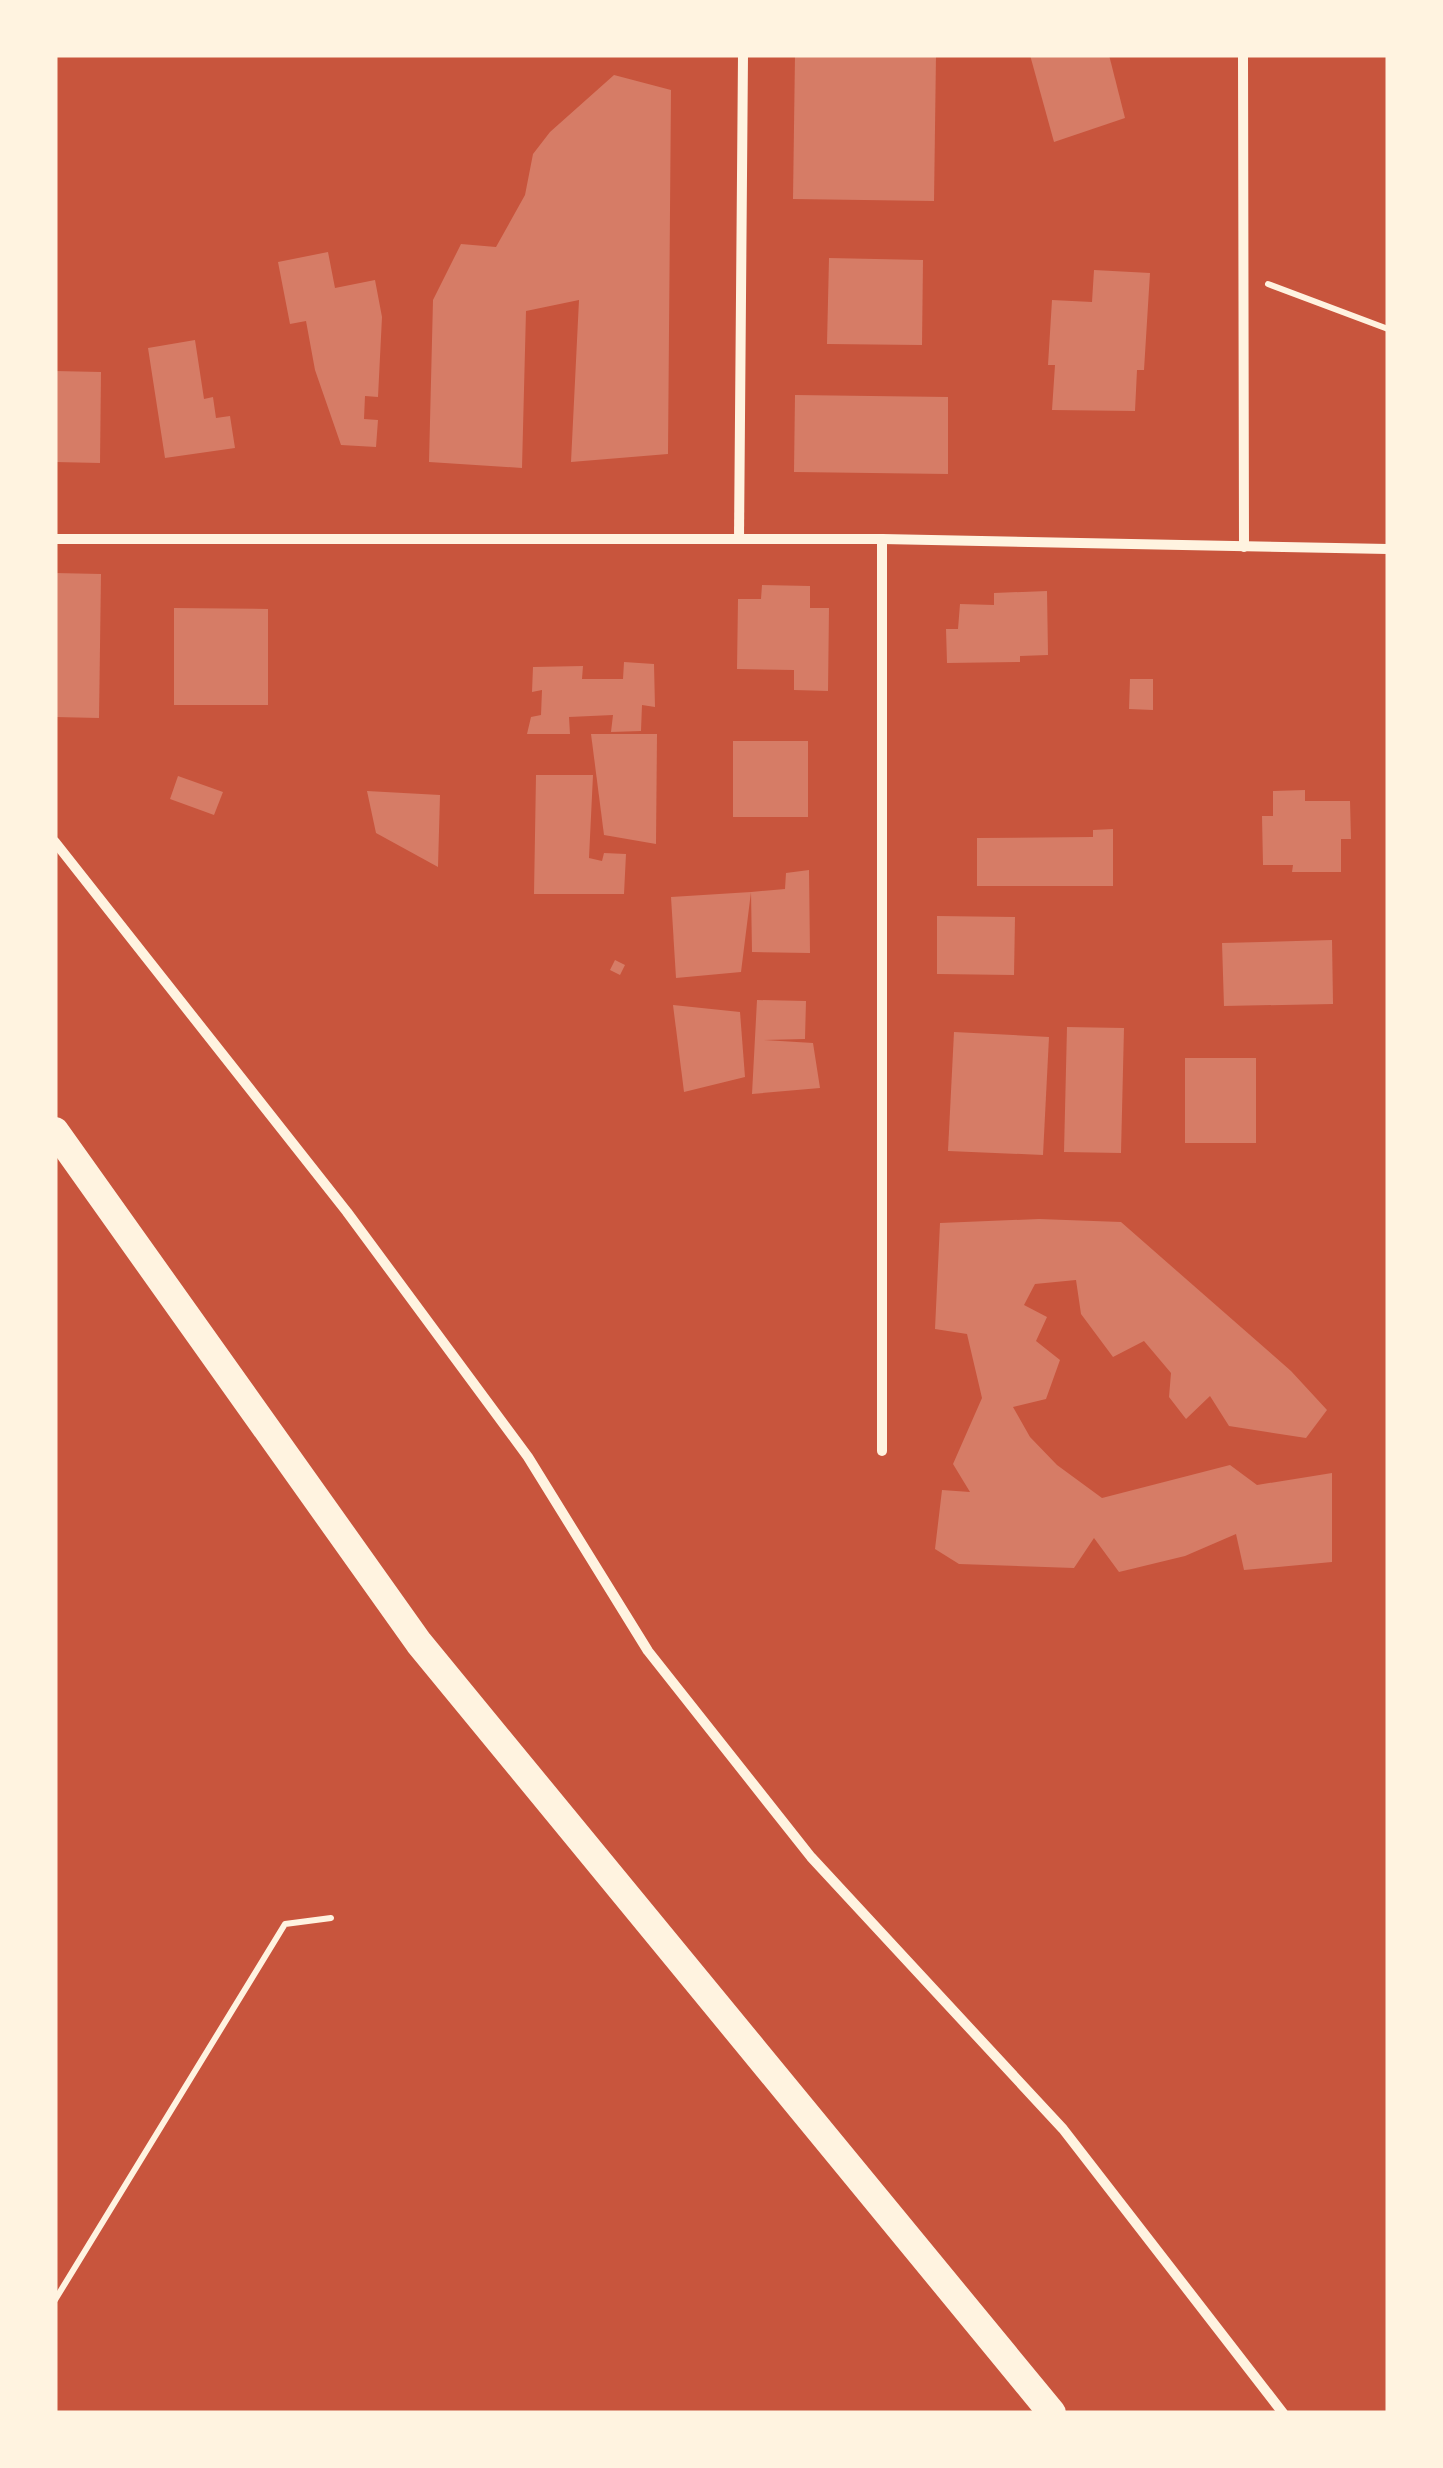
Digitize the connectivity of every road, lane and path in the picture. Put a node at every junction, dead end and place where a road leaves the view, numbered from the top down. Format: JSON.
{"nodes":[{"id":1,"x":743,"y":55,"type":"edge"},
{"id":2,"x":1243,"y":55,"type":"edge"},
{"id":3,"x":1244,"y":274,"type":"junction"},
{"id":4,"x":1388,"y":329,"type":"edge"},
{"id":5,"x":55,"y":539,"type":"edge"},
{"id":6,"x":739,"y":539,"type":"junction"},
{"id":7,"x":882,"y":539,"type":"junction"},
{"id":8,"x":1244,"y":547,"type":"junction"},
{"id":9,"x":1388,"y":549,"type":"edge"},
{"id":10,"x":55,"y":842,"type":"edge"},
{"id":11,"x":55,"y":1131,"type":"edge"},
{"id":12,"x":882,"y":1451,"type":"dead end"},
{"id":13,"x":331,"y":1918,"type":"dead end"},
{"id":14,"x":55,"y":2300,"type":"edge"},
{"id":15,"x":1052,"y":2413,"type":"edge"},
{"id":16,"x":1283,"y":2413,"type":"edge"}],
"edges":[{"from":1,"to":6,"type":"street"},
{"from":2,"to":3,"type":"street"},
{"from":3,"to":4,"type":"path"},
{"from":3,"to":8,"type":"street"},
{"from":5,"to":6,"type":"street"},
{"from":6,"to":7,"type":"street"},
{"from":7,"to":8,"type":"street"},
{"from":7,"to":12,"type":"street"},
{"from":8,"to":9,"type":"street"},
{"from":10,"to":16,"type":"street"},
{"from":11,"to":15,"type":"highway"},
{"from":13,"to":14,"type":"path"}]}
